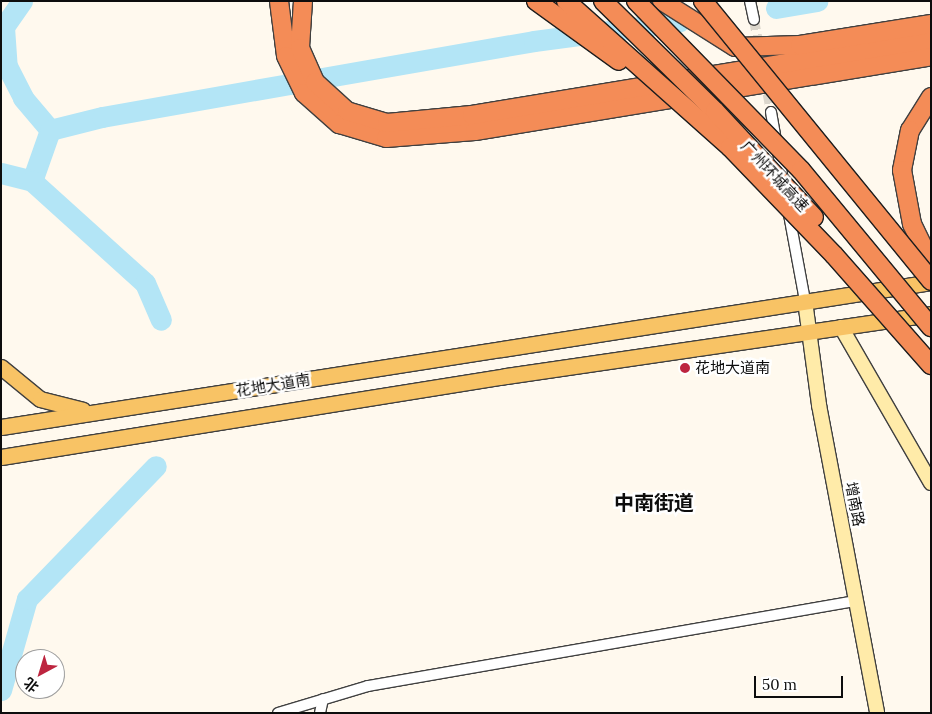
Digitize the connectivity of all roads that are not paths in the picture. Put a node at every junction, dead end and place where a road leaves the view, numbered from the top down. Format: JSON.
{"nodes":[{"id":1,"x":279,"y":1,"type":"edge"},
{"id":2,"x":303,"y":1,"type":"edge"},
{"id":3,"x":536,"y":1,"type":"edge"},
{"id":4,"x":566,"y":1,"type":"edge"},
{"id":5,"x":603,"y":1,"type":"edge"},
{"id":6,"x":636,"y":1,"type":"edge"},
{"id":7,"x":662,"y":1,"type":"edge"},
{"id":8,"x":703,"y":1,"type":"edge"},
{"id":9,"x":750,"y":1,"type":"edge"},
{"id":10,"x":754,"y":20,"type":"tunnel mouth"},
{"id":11,"x":931,"y":24,"type":"edge"},
{"id":12,"x":931,"y":39,"type":"edge"},
{"id":13,"x":931,"y":56,"type":"edge"},
{"id":14,"x":931,"y":97,"type":"edge"},
{"id":15,"x":770,"y":112,"type":"tunnel mouth"},
{"id":16,"x":741,"y":158,"type":"junction"},
{"id":17,"x":931,"y":263,"type":"edge"},
{"id":18,"x":931,"y":282,"type":"edge"},
{"id":19,"x":805,"y":301,"type":"junction"},
{"id":20,"x":931,"y":314,"type":"edge"},
{"id":21,"x":841,"y":327,"type":"junction"},
{"id":22,"x":931,"y":327,"type":"edge"},
{"id":23,"x":808,"y":332,"type":"junction"},
{"id":24,"x":931,"y":365,"type":"edge"},
{"id":25,"x":1,"y":367,"type":"edge"},
{"id":26,"x":104,"y":411,"type":"junction"},
{"id":27,"x":1,"y":427,"type":"edge"},
{"id":28,"x":1,"y":457,"type":"edge"},
{"id":29,"x":931,"y":483,"type":"edge"},
{"id":30,"x":857,"y":601,"type":"junction"},
{"id":31,"x":323,"y":699,"type":"junction"},
{"id":32,"x":278,"y":713,"type":"edge"},
{"id":33,"x":320,"y":713,"type":"edge"},
{"id":34,"x":877,"y":713,"type":"edge"}],
"edges":[{"from":1,"to":13,"type":"highway"},
{"from":2,"to":12,"type":"highway"},
{"from":3,"to":16,"type":"highway","bridge":true},
{"from":4,"to":16,"type":"highway","bridge":true},
{"from":5,"to":24,"type":"highway","name":"广州环城高速","bridge":true},
{"from":6,"to":22,"type":"highway","name":"广州环城高速","bridge":true},
{"from":7,"to":11,"type":"highway"},
{"from":8,"to":18,"type":"highway","bridge":true},
{"from":9,"to":10,"type":"street"},
{"from":14,"to":17,"type":"highway"},
{"from":15,"to":19,"type":"street"},
{"from":16,"to":24,"type":"highway","bridge":true},
{"from":18,"to":19,"type":"main road","name":"花地大道南"},
{"from":19,"to":23,"type":"street","name":"增南路"},
{"from":19,"to":26,"type":"main road","name":"花地大道南"},
{"from":20,"to":21,"type":"main road","name":"花地大道南"},
{"from":21,"to":23,"type":"main road","name":"花地大道南"},
{"from":21,"to":29,"type":"street"},
{"from":23,"to":28,"type":"main road","name":"花地大道南"},
{"from":23,"to":30,"type":"street","name":"增南路"},
{"from":25,"to":26,"type":"main road"},
{"from":26,"to":27,"type":"main road","name":"花地大道南"},
{"from":30,"to":31,"type":"street"},
{"from":30,"to":34,"type":"street","name":"增南路"},
{"from":31,"to":32,"type":"street"},
{"from":31,"to":33,"type":"street"}]}
